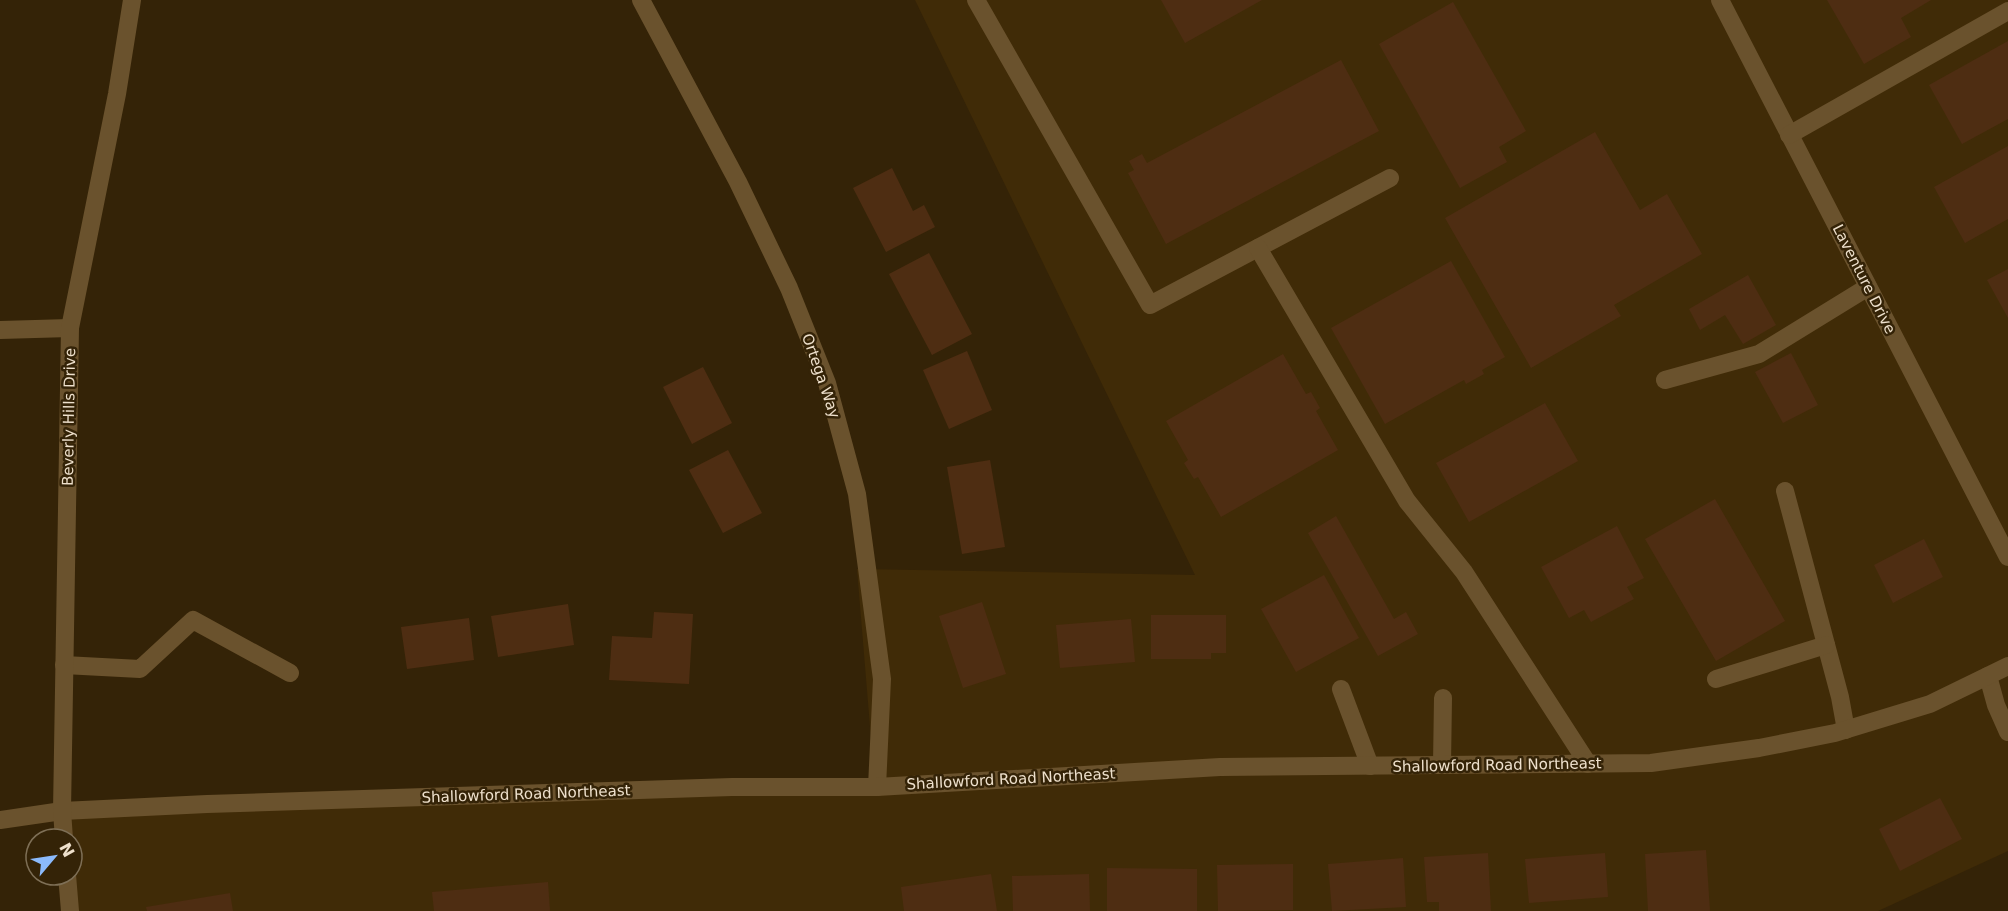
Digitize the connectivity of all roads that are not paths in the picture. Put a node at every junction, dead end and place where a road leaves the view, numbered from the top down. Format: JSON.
{"nodes":[{"id":1,"x":132,"y":0,"type":"edge"},
{"id":2,"x":641,"y":0,"type":"edge"},
{"id":3,"x":976,"y":0,"type":"edge"},
{"id":4,"x":1720,"y":0,"type":"edge"},
{"id":5,"x":2008,"y":11,"type":"edge"},
{"id":6,"x":1790,"y":135,"type":"junction"},
{"id":7,"x":1390,"y":178,"type":"dead end"},
{"id":8,"x":1258,"y":248,"type":"junction"},
{"id":9,"x":1868,"y":287,"type":"junction"},
{"id":10,"x":70,"y":328,"type":"junction"},
{"id":11,"x":0,"y":330,"type":"edge"},
{"id":12,"x":1665,"y":380,"type":"dead end"},
{"id":13,"x":1785,"y":491,"type":"dead end"},
{"id":14,"x":2008,"y":557,"type":"edge"},
{"id":15,"x":1826,"y":645,"type":"junction"},
{"id":16,"x":64,"y":665,"type":"junction"},
{"id":17,"x":2008,"y":666,"type":"edge"},
{"id":18,"x":290,"y":673,"type":"dead end"},
{"id":19,"x":1988,"y":676,"type":"junction"},
{"id":20,"x":1716,"y":679,"type":"dead end"},
{"id":21,"x":1341,"y":689,"type":"dead end"},
{"id":22,"x":1443,"y":698,"type":"dead end"},
{"id":23,"x":1845,"y":730,"type":"junction"},
{"id":24,"x":2008,"y":732,"type":"edge"},
{"id":25,"x":1588,"y":764,"type":"junction"},
{"id":26,"x":1442,"y":765,"type":"junction"},
{"id":27,"x":1370,"y":766,"type":"junction"},
{"id":28,"x":877,"y":787,"type":"junction"},
{"id":29,"x":62,"y":811,"type":"junction"},
{"id":30,"x":0,"y":820,"type":"edge"},
{"id":31,"x":63,"y":827,"type":"edge"},
{"id":32,"x":68,"y":887,"type":"edge"},
{"id":33,"x":70,"y":911,"type":"edge"}],
"edges":[{"from":1,"to":10,"type":"street","name":"Beverly Hills Drive"},
{"from":2,"to":28,"type":"street","name":"Ortega Way"},
{"from":3,"to":8,"type":"street"},
{"from":4,"to":6,"type":"street","name":"Laventure Drive"},
{"from":5,"to":6,"type":"street"},
{"from":6,"to":9,"type":"street","name":"Laventure Drive"},
{"from":7,"to":8,"type":"street"},
{"from":8,"to":25,"type":"street"},
{"from":9,"to":12,"type":"street"},
{"from":9,"to":14,"type":"street","name":"Laventure Drive"},
{"from":10,"to":11,"type":"street"},
{"from":10,"to":16,"type":"street","name":"Beverly Hills Drive"},
{"from":13,"to":15,"type":"street"},
{"from":15,"to":20,"type":"street"},
{"from":15,"to":23,"type":"street"},
{"from":16,"to":18,"type":"street"},
{"from":16,"to":29,"type":"street","name":"Beverly Hills Drive"},
{"from":17,"to":19,"type":"street","name":"Shallowford Road Northeast"},
{"from":19,"to":23,"type":"street","name":"Shallowford Road Northeast"},
{"from":19,"to":24,"type":"street"},
{"from":21,"to":27,"type":"street"},
{"from":22,"to":26,"type":"street"},
{"from":23,"to":25,"type":"street","name":"Shallowford Road Northeast"},
{"from":25,"to":26,"type":"street","name":"Shallowford Road Northeast"},
{"from":26,"to":27,"type":"street","name":"Shallowford Road Northeast"},
{"from":27,"to":28,"type":"street","name":"Shallowford Road Northeast"},
{"from":28,"to":29,"type":"street","name":"Shallowford Road Northeast"},
{"from":29,"to":30,"type":"street","name":"Shallowford Road Northeast"},
{"from":29,"to":31,"type":"street","name":"Beverly Hills Drive"},
{"from":32,"to":33,"type":"street"}]}
